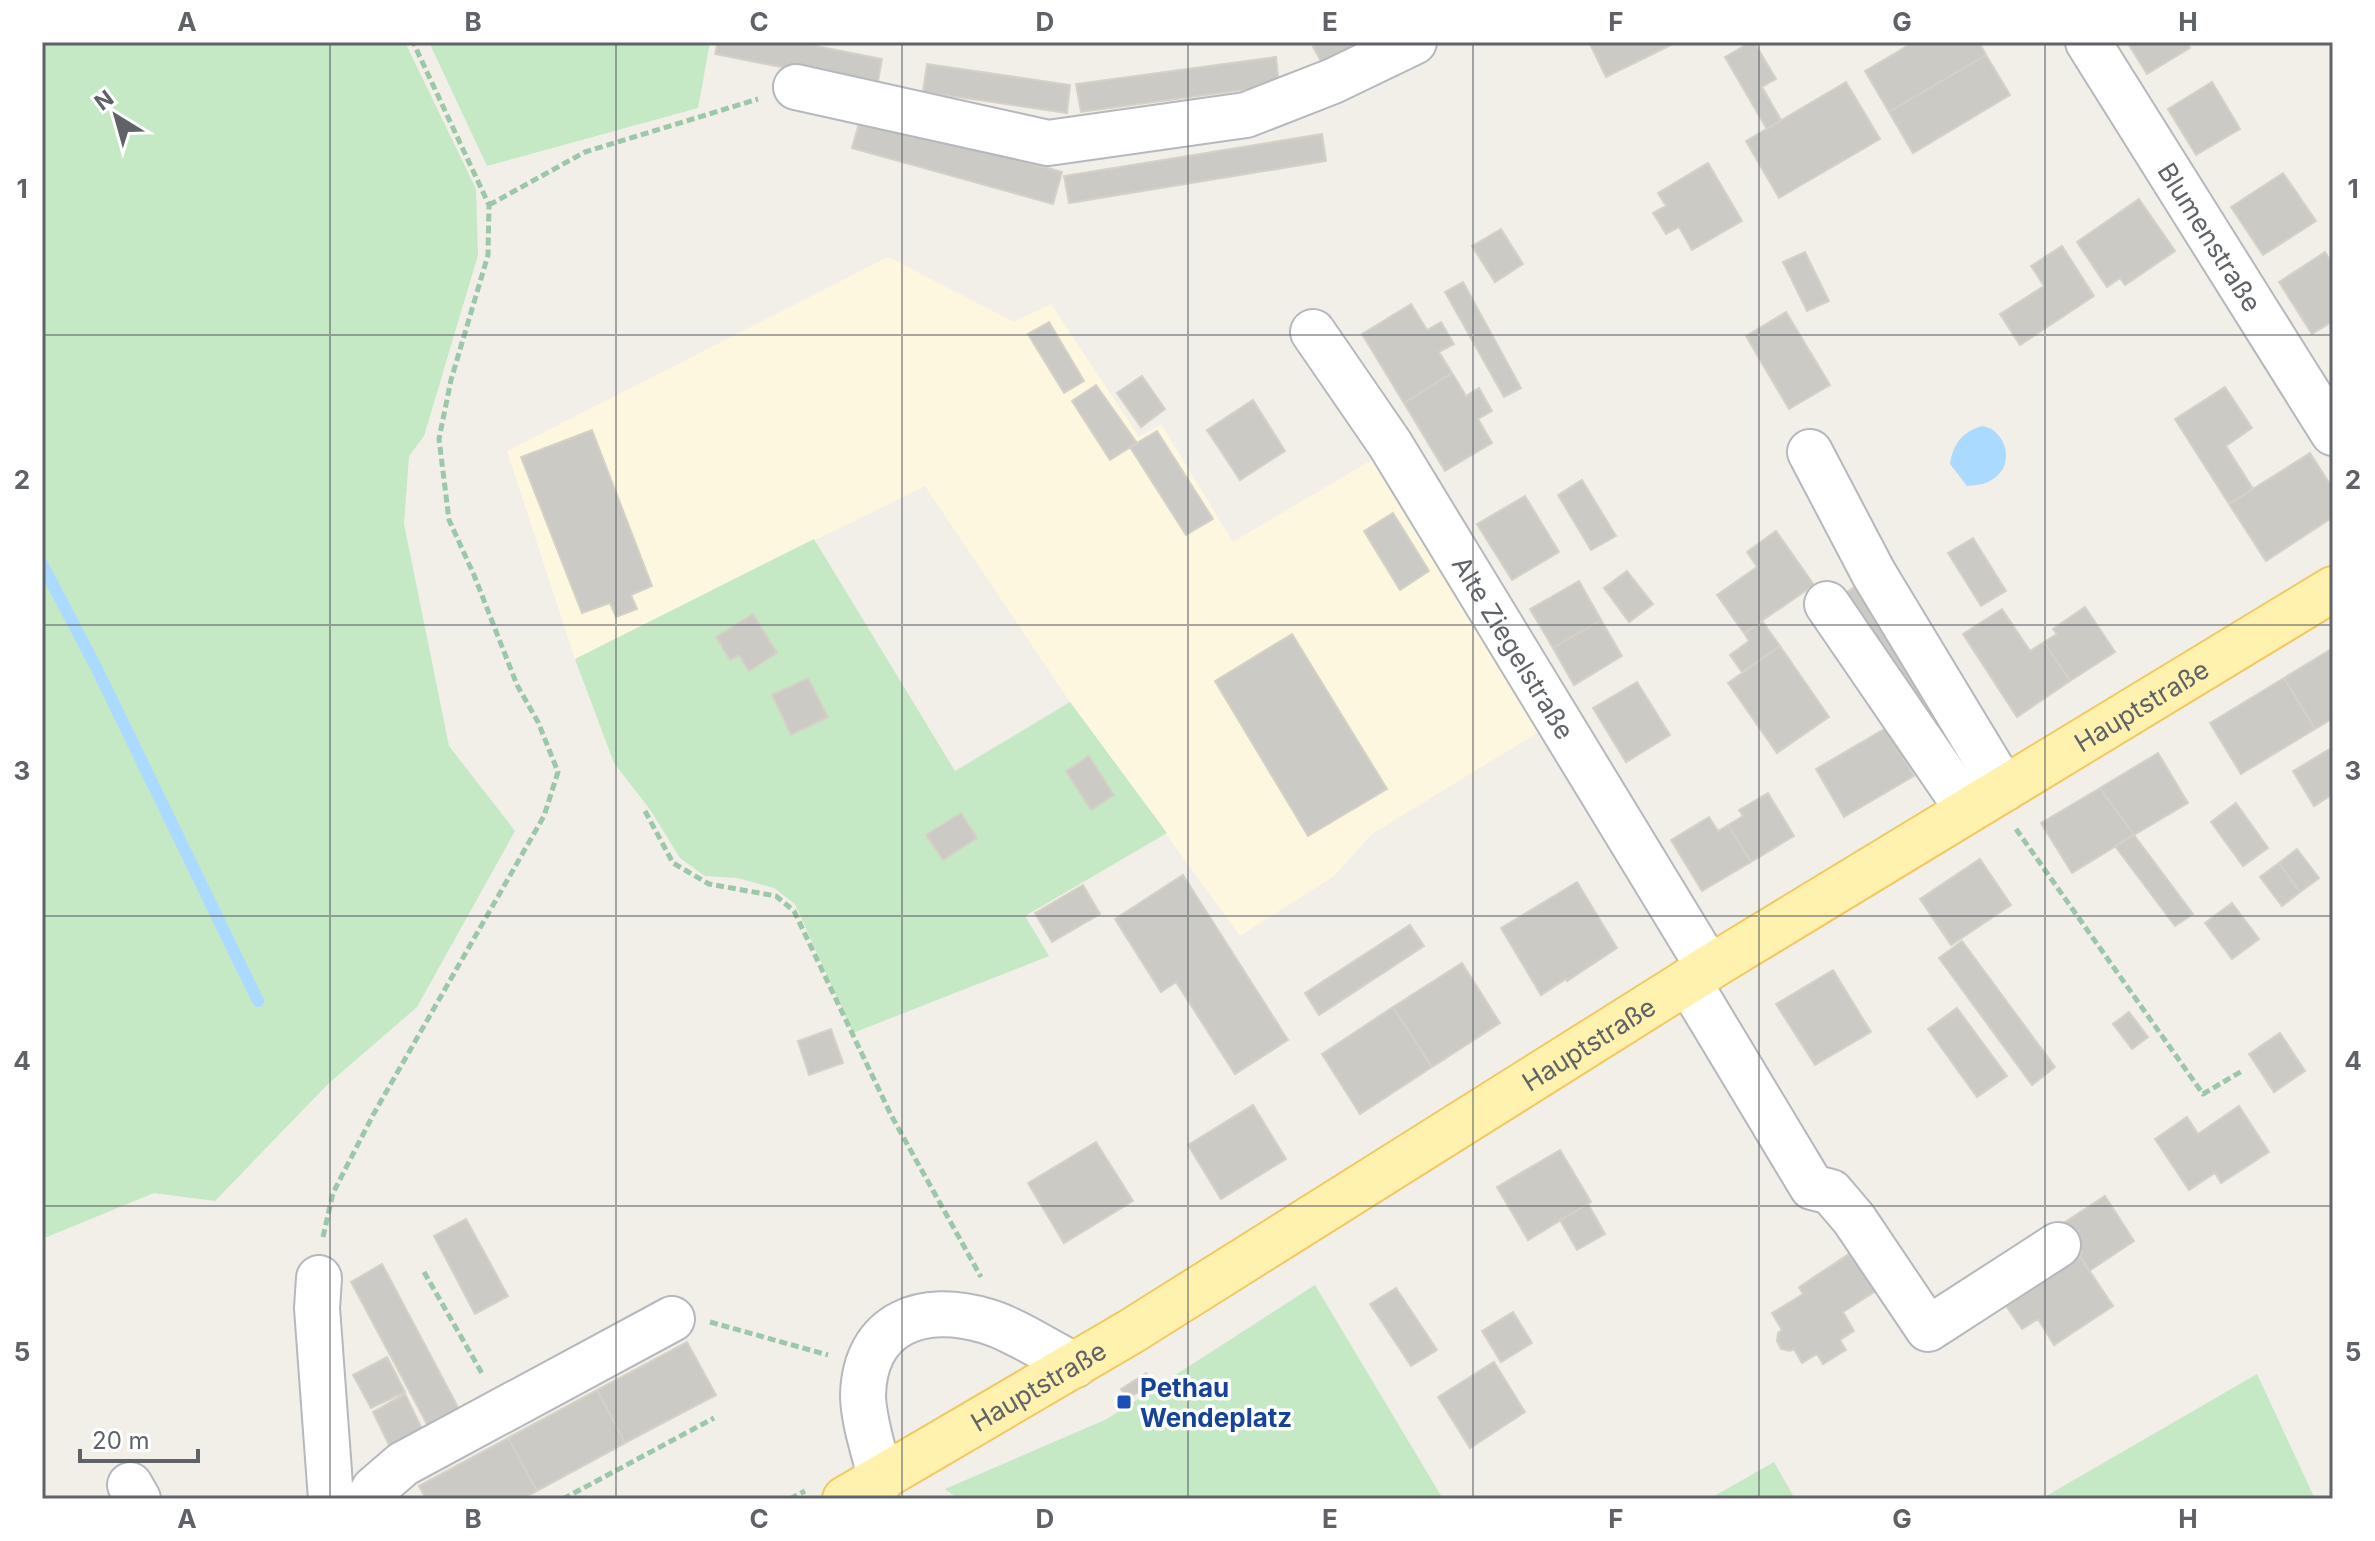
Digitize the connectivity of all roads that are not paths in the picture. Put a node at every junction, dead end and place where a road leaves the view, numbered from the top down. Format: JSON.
{"nodes":[{"id":1,"x":1414,"y":42,"type":"edge"},
{"id":2,"x":2088,"y":42,"type":"edge"},
{"id":3,"x":796,"y":87,"type":"road end"},
{"id":4,"x":1313,"y":332,"type":"dead end"},
{"id":5,"x":2333,"y":433,"type":"edge"},
{"id":6,"x":1810,"y":452,"type":"dead end"},
{"id":7,"x":2333,"y":589,"type":"edge"},
{"id":8,"x":1827,"y":604,"type":"dead end"},
{"id":9,"x":1988,"y":798,"type":"junction"},
{"id":10,"x":1698,"y":974,"type":"junction"},
{"id":11,"x":2058,"y":1245,"type":"dead end"},
{"id":12,"x":319,"y":1278,"type":"road end"},
{"id":13,"x":672,"y":1319,"type":"road end"},
{"id":14,"x":1075,"y":1365,"type":"junction"},
{"id":15,"x":847,"y":1488,"type":"edge"},
{"id":16,"x":331,"y":1499,"type":"edge"},
{"id":17,"x":368,"y":1499,"type":"edge"}],
"edges":[{"from":1,"to":3,"type":"street"},
{"from":2,"to":5,"type":"street","name":"Blumenstraße"},
{"from":4,"to":10,"type":"street","name":"Alte Ziegelstraße"},
{"from":6,"to":9,"type":"street"},
{"from":7,"to":9,"type":"main road","name":"Hauptstraße"},
{"from":8,"to":9,"type":"street"},
{"from":9,"to":10,"type":"main road","name":"Hauptstraße"},
{"from":10,"to":11,"type":"street","name":"Alte Ziegelstraße"},
{"from":10,"to":14,"type":"main road","name":"Hauptstraße"},
{"from":12,"to":16,"type":"street"},
{"from":13,"to":17,"type":"street"},
{"from":14,"to":15,"type":"main road","name":"Hauptstraße"},
{"from":14,"to":15,"type":"street"}]}
